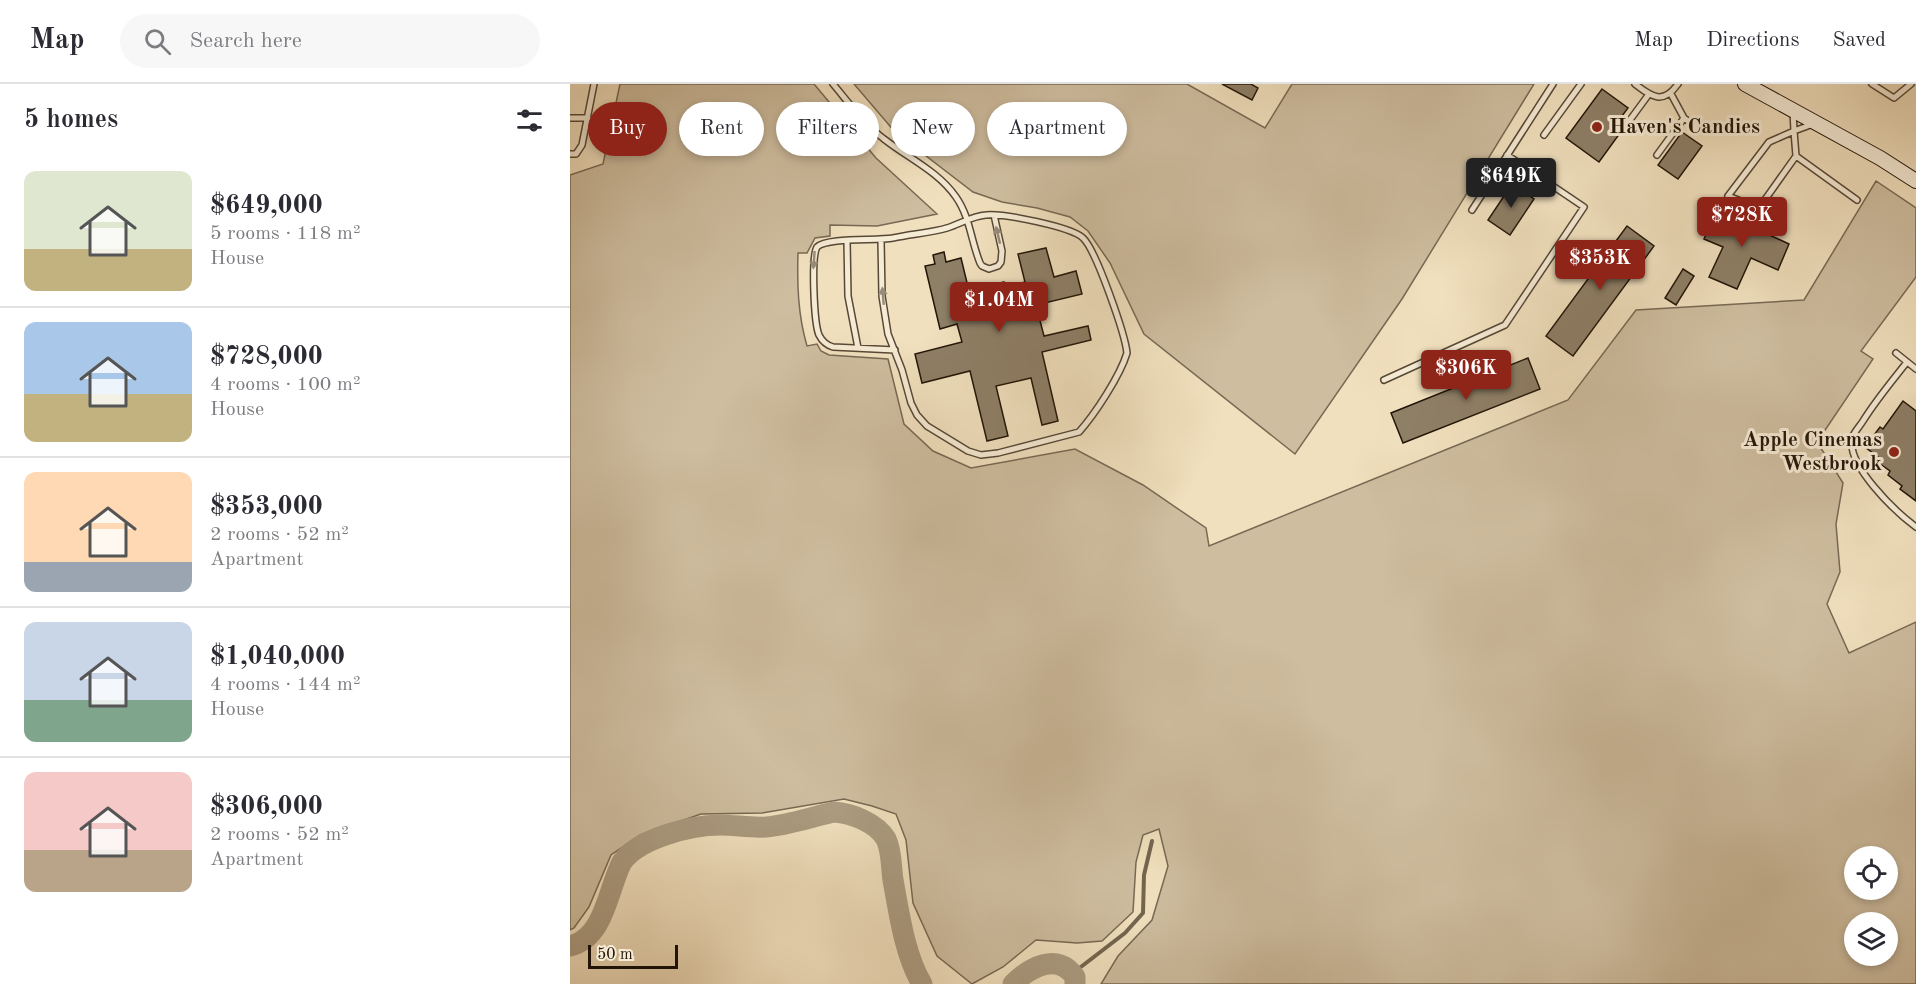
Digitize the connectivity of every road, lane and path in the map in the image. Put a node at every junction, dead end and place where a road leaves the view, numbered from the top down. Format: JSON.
{"nodes":[{"id":1,"x":594,"y":84,"type":"edge"},
{"id":2,"x":833,"y":84,"type":"edge"},
{"id":3,"x":1552,"y":84,"type":"edge"},
{"id":4,"x":1581,"y":84,"type":"edge"},
{"id":5,"x":1635,"y":84,"type":"edge"},
{"id":6,"x":1678,"y":84,"type":"edge"},
{"id":7,"x":1745,"y":84,"type":"edge"},
{"id":8,"x":1872,"y":84,"type":"edge"},
{"id":9,"x":1911,"y":84,"type":"edge"},
{"id":10,"x":1648,"y":94,"type":"junction"},
{"id":11,"x":1671,"y":94,"type":"junction"},
{"id":12,"x":591,"y":102,"type":"edge"},
{"id":13,"x":1793,"y":110,"type":"junction"},
{"id":14,"x":570,"y":118,"type":"edge"},
{"id":15,"x":588,"y":118,"type":"joint"},
{"id":16,"x":1684,"y":118,"type":"junction"},
{"id":17,"x":1816,"y":122,"type":"junction"},
{"id":18,"x":1627,"y":124,"type":"dead end"},
{"id":19,"x":1701,"y":130,"type":"dead end"},
{"id":20,"x":1794,"y":131,"type":"junction"},
{"id":21,"x":1544,"y":135,"type":"dead end"},
{"id":22,"x":570,"y":154,"type":"edge"},
{"id":23,"x":1507,"y":155,"type":"junction"},
{"id":24,"x":1657,"y":155,"type":"dead end"},
{"id":25,"x":1796,"y":156,"type":"junction"},
{"id":26,"x":1916,"y":181,"type":"edge"},
{"id":27,"x":1857,"y":200,"type":"dead end"},
{"id":28,"x":1472,"y":210,"type":"dead end"},
{"id":29,"x":994,"y":215,"type":"junction"},
{"id":30,"x":968,"y":219,"type":"junction"},
{"id":31,"x":881,"y":240,"type":"junction"},
{"id":32,"x":847,"y":241,"type":"junction"},
{"id":33,"x":858,"y":348,"type":"junction"},
{"id":34,"x":895,"y":350,"type":"junction"},
{"id":35,"x":1896,"y":353,"type":"dead end"},
{"id":36,"x":1907,"y":362,"type":"junction"},
{"id":37,"x":1916,"y":369,"type":"edge"},
{"id":38,"x":1384,"y":380,"type":"dead end"},
{"id":39,"x":1916,"y":527,"type":"edge"}],
"edges":[{"from":1,"to":12,"type":"lane"},
{"from":2,"to":30,"type":"lane"},
{"from":3,"to":23,"type":"lane"},
{"from":4,"to":21,"type":"lane"},
{"from":5,"to":10,"type":"lane"},
{"from":6,"to":11,"type":"lane"},
{"from":7,"to":13,"type":"main road"},
{"from":8,"to":9,"type":"lane"},
{"from":10,"to":11,"type":"lane"},
{"from":10,"to":18,"type":"lane"},
{"from":11,"to":16,"type":"lane"},
{"from":13,"to":17,"type":"main road"},
{"from":13,"to":20,"type":"lane"},
{"from":14,"to":15,"type":"lane"},
{"from":15,"to":22,"type":"lane"},
{"from":16,"to":19,"type":"lane"},
{"from":16,"to":24,"type":"lane"},
{"from":17,"to":20,"type":"lane"},
{"from":17,"to":26,"type":"main road"},
{"from":20,"to":25,"type":"lane"},
{"from":20,"to":25,"type":"lane"},
{"from":23,"to":28,"type":"lane"},
{"from":23,"to":38,"type":"lane"},
{"from":25,"to":27,"type":"lane"},
{"from":29,"to":30,"type":"lane"},
{"from":30,"to":29,"type":"lane","one_way":true},
{"from":29,"to":34,"type":"lane"},
{"from":30,"to":31,"type":"lane"},
{"from":31,"to":32,"type":"lane"},
{"from":34,"to":31,"type":"lane","one_way":true},
{"from":32,"to":33,"type":"lane"},
{"from":32,"to":33,"type":"lane","one_way":true},
{"from":33,"to":34,"type":"lane"},
{"from":35,"to":36,"type":"lane"},
{"from":36,"to":37,"type":"lane"},
{"from":36,"to":39,"type":"lane"}]}
